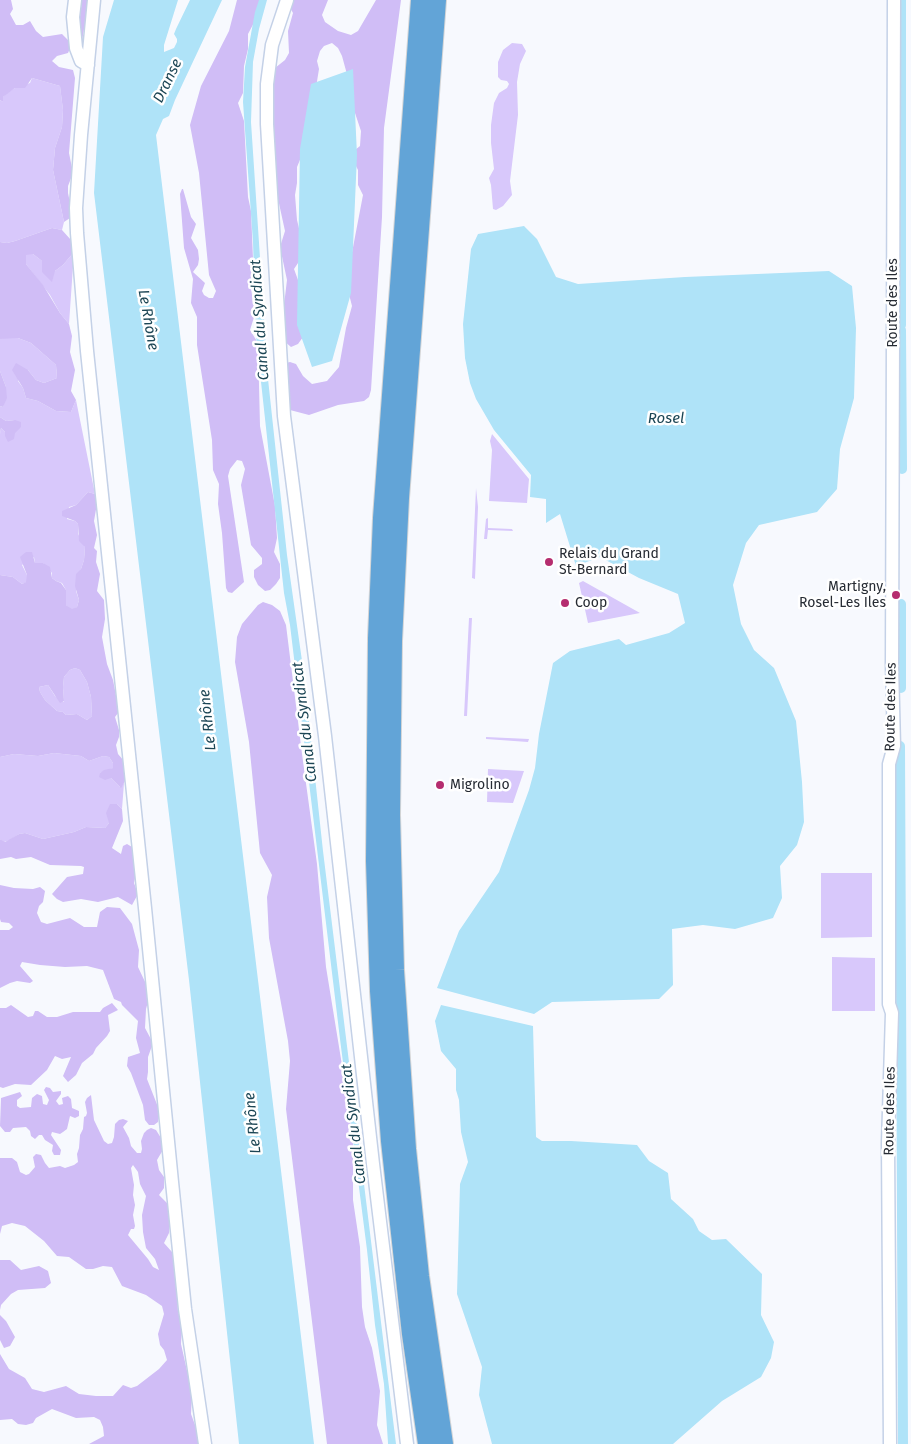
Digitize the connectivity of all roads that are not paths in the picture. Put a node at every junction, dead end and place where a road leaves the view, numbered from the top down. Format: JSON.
{"nodes":[{"id":1,"x":76,"y":0,"type":"edge"},
{"id":2,"x":94,"y":0,"type":"edge"},
{"id":3,"x":287,"y":0,"type":"edge"},
{"id":4,"x":420,"y":0,"type":"edge"},
{"id":5,"x":437,"y":0,"type":"edge"},
{"id":6,"x":894,"y":0,"type":"edge"},
{"id":7,"x":88,"y":65,"type":"junction"},
{"id":8,"x":205,"y":1444,"type":"edge"},
{"id":9,"x":407,"y":1444,"type":"edge"},
{"id":10,"x":427,"y":1444,"type":"edge"},
{"id":11,"x":444,"y":1444,"type":"edge"},
{"id":12,"x":890,"y":1444,"type":"edge"}],
"edges":[{"from":1,"to":7,"type":"street"},
{"from":2,"to":7,"type":"street"},
{"from":3,"to":9,"type":"street"},
{"from":4,"to":10,"type":"highway"},
{"from":5,"to":11,"type":"highway"},
{"from":6,"to":12,"type":"street","name":"Route des Iles"},
{"from":7,"to":8,"type":"street"}]}
